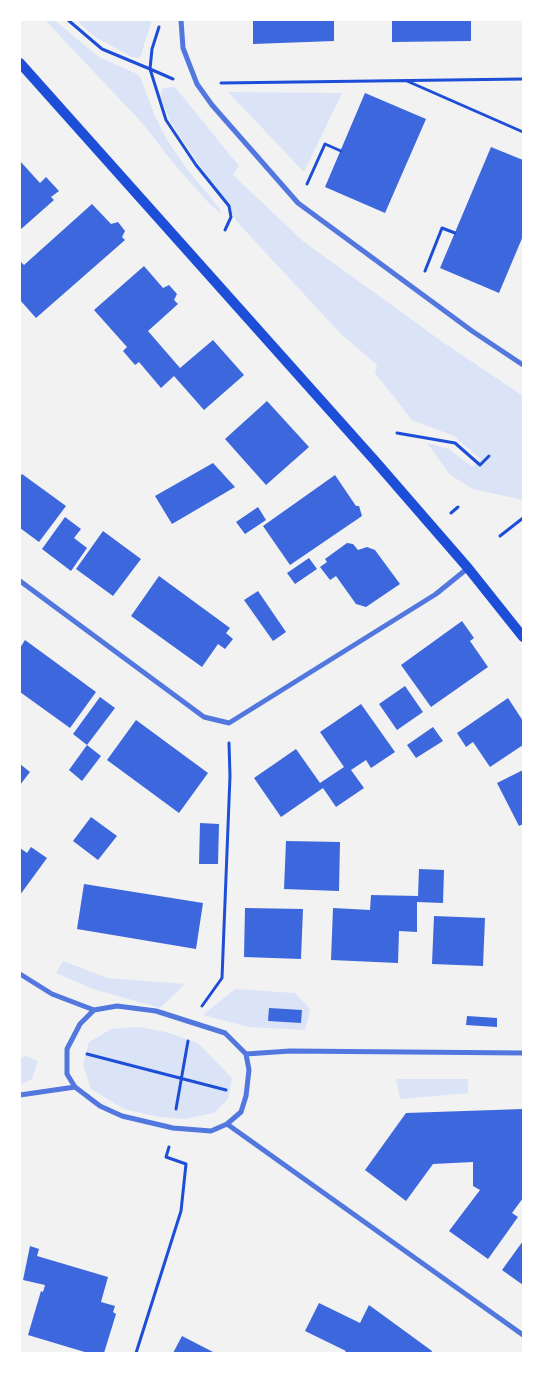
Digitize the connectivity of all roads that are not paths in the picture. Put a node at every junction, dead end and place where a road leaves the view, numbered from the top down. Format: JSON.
{"nodes":[{"id":1,"x":181,"y":20,"type":"edge"},
{"id":2,"x":20,"y":63,"type":"edge"},
{"id":3,"x":523,"y":364,"type":"edge"},
{"id":4,"x":468,"y":568,"type":"junction"},
{"id":5,"x":20,"y":581,"type":"edge"},
{"id":6,"x":523,"y":637,"type":"edge"},
{"id":7,"x":20,"y":974,"type":"edge"},
{"id":8,"x":94,"y":1010,"type":"junction"},
{"id":9,"x":523,"y":1053,"type":"edge"},
{"id":10,"x":246,"y":1054,"type":"junction"},
{"id":11,"x":76,"y":1087,"type":"junction"},
{"id":12,"x":20,"y":1095,"type":"edge"},
{"id":13,"x":227,"y":1124,"type":"junction"},
{"id":14,"x":523,"y":1335,"type":"edge"}],
"edges":[{"from":1,"to":3,"type":"street"},
{"from":2,"to":4,"type":"main road"},
{"from":4,"to":5,"type":"street"},
{"from":4,"to":6,"type":"main road"},
{"from":7,"to":8,"type":"street"},
{"from":8,"to":10,"type":"street"},
{"from":8,"to":11,"type":"street"},
{"from":9,"to":10,"type":"street"},
{"from":10,"to":13,"type":"street"},
{"from":11,"to":12,"type":"street"},
{"from":11,"to":13,"type":"street"},
{"from":13,"to":14,"type":"street"}]}
